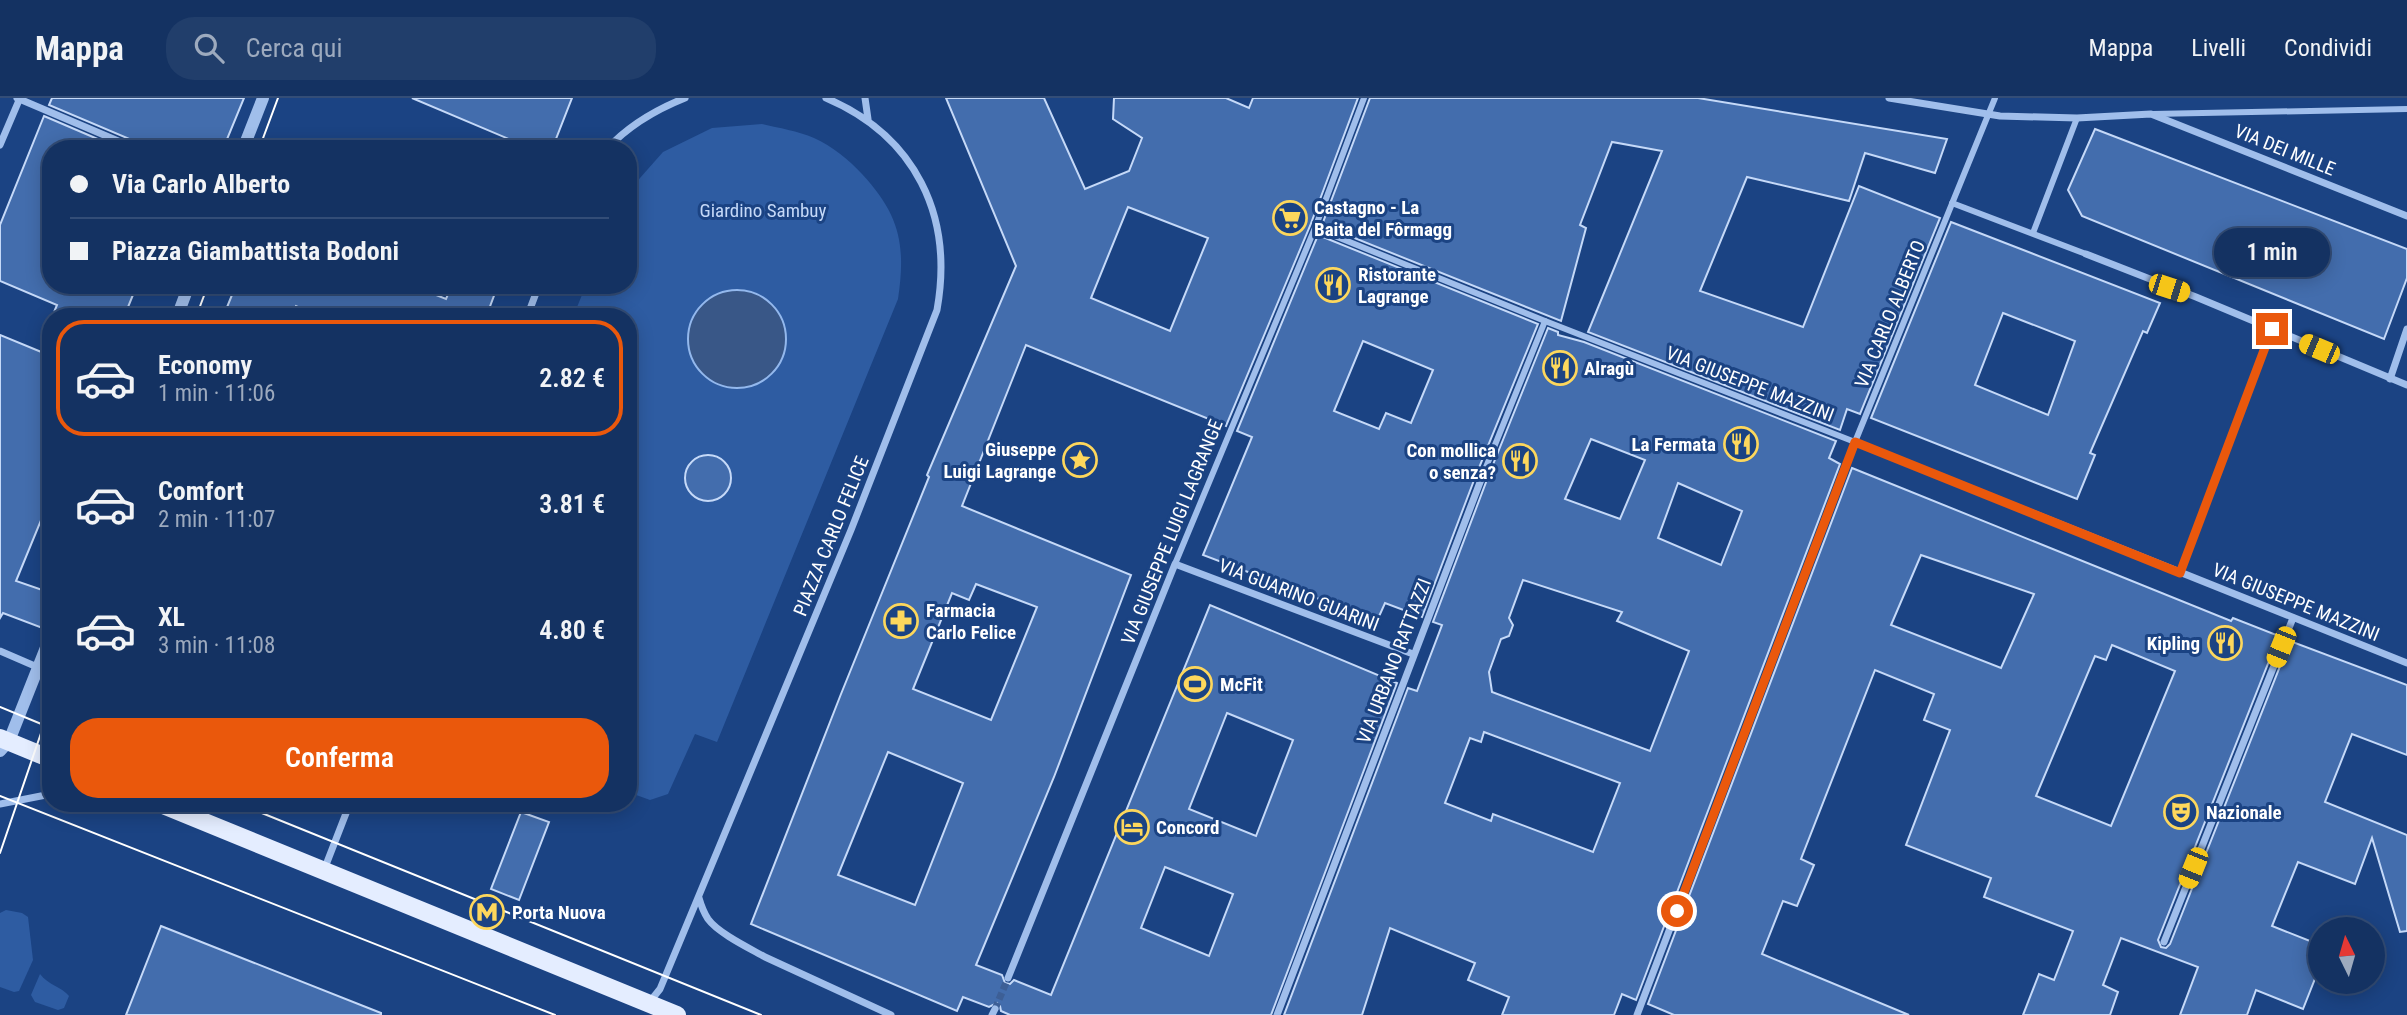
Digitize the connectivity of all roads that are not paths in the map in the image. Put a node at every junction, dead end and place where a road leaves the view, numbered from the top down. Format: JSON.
{"nodes":[{"id":1,"x":19,"y":98,"type":"edge"},
{"id":2,"x":263,"y":98,"type":"edge"},
{"id":3,"x":685,"y":98,"type":"edge"},
{"id":4,"x":826,"y":98,"type":"edge"},
{"id":5,"x":865,"y":98,"type":"edge"},
{"id":6,"x":1364,"y":98,"type":"edge"},
{"id":7,"x":1889,"y":98,"type":"edge"},
{"id":8,"x":1995,"y":98,"type":"edge"},
{"id":9,"x":2407,"y":109,"type":"edge"},
{"id":10,"x":2151,"y":114,"type":"junction"},
{"id":11,"x":1988,"y":115,"type":"junction"},
{"id":12,"x":2077,"y":118,"type":"junction"},
{"id":13,"x":868,"y":119,"type":"junction"},
{"id":14,"x":116,"y":140,"type":"edge"},
{"id":15,"x":247,"y":140,"type":"edge"},
{"id":16,"x":617,"y":140,"type":"edge"},
{"id":17,"x":0,"y":145,"type":"edge"},
{"id":18,"x":1952,"y":203,"type":"junction"},
{"id":19,"x":2407,"y":216,"type":"edge"},
{"id":20,"x":1315,"y":228,"type":"junction"},
{"id":21,"x":2032,"y":233,"type":"junction"},
{"id":22,"x":2086,"y":254,"type":"joint"},
{"id":23,"x":1545,"y":321,"type":"junction"},
{"id":24,"x":2272,"y":329,"type":"junction"},
{"id":25,"x":2407,"y":329,"type":"edge"},
{"id":26,"x":2389,"y":379,"type":"junction"},
{"id":27,"x":2407,"y":385,"type":"edge"},
{"id":28,"x":1855,"y":442,"type":"junction"},
{"id":29,"x":1482,"y":477,"type":"joint"},
{"id":30,"x":1175,"y":564,"type":"junction"},
{"id":31,"x":2180,"y":573,"type":"junction"},
{"id":32,"x":2292,"y":618,"type":"junction"},
{"id":33,"x":0,"y":651,"type":"edge"},
{"id":34,"x":1413,"y":654,"type":"junction"},
{"id":35,"x":42,"y":656,"type":"edge"},
{"id":36,"x":2407,"y":663,"type":"edge"},
{"id":37,"x":37,"y":667,"type":"junction"},
{"id":38,"x":42,"y":669,"type":"edge"},
{"id":39,"x":3,"y":743,"type":"edge"},
{"id":40,"x":42,"y":757,"type":"edge"},
{"id":41,"x":42,"y":796,"type":"edge"},
{"id":42,"x":0,"y":804,"type":"edge"},
{"id":43,"x":180,"y":812,"type":"edge"},
{"id":44,"x":347,"y":812,"type":"edge"},
{"id":45,"x":324,"y":870,"type":"junction"},
{"id":46,"x":699,"y":898,"type":"junction"},
{"id":47,"x":2164,"y":942,"type":"dead end"},
{"id":48,"x":1008,"y":978,"type":"tunnel mouth"},
{"id":49,"x":639,"y":999,"type":"junction"},
{"id":50,"x":677,"y":1015,"type":"edge"},
{"id":51,"x":891,"y":1015,"type":"edge"},
{"id":52,"x":1277,"y":1015,"type":"edge"},
{"id":53,"x":1637,"y":1015,"type":"edge"}],
"edges":[{"from":1,"to":14,"type":"street"},
{"from":1,"to":17,"type":"street"},
{"from":2,"to":15,"type":"street"},
{"from":3,"to":16,"type":"street"},
{"from":4,"to":13,"type":"street","name":"PIAZZA CARLO FELICE"},
{"from":5,"to":13,"type":"street"},
{"from":6,"to":20,"type":"street","name":"VIA GIUSEPPE LUIGI LAGRANGE"},
{"from":7,"to":11,"type":"street"},
{"from":8,"to":11,"type":"street","name":"VIA CARLO ALBERTO"},
{"from":9,"to":10,"type":"street"},
{"from":10,"to":12,"type":"street"},
{"from":10,"to":19,"type":"street","name":"VIA DEI MILLE"},
{"from":11,"to":12,"type":"street"},
{"from":11,"to":18,"type":"street","name":"VIA CARLO ALBERTO"},
{"from":12,"to":21,"type":"street"},
{"from":13,"to":46,"type":"street","name":"PIAZZA CARLO FELICE"},
{"from":18,"to":21,"type":"street"},
{"from":18,"to":28,"type":"street","name":"VIA CARLO ALBERTO"},
{"from":20,"to":23,"type":"street","name":"VIA GIUSEPPE MAZZINI"},
{"from":20,"to":30,"type":"street","name":"VIA GIUSEPPE LUIGI LAGRANGE"},
{"from":21,"to":22,"type":"street"},
{"from":22,"to":24,"type":"street"},
{"from":23,"to":28,"type":"street","name":"VIA GIUSEPPE MAZZINI"},
{"from":23,"to":29,"type":"street","name":"VIA URBANO RATTAZZI"},
{"from":24,"to":26,"type":"street"},
{"from":24,"to":31,"type":"street"},
{"from":25,"to":26,"type":"street"},
{"from":26,"to":27,"type":"street"},
{"from":28,"to":31,"type":"street","name":"VIA GIUSEPPE MAZZINI"},
{"from":28,"to":53,"type":"street","name":"VIA CARLO ALBERTO"},
{"from":29,"to":34,"type":"street","name":"VIA URBANO RATTAZZI"},
{"from":30,"to":34,"type":"street","name":"VIA GUARINO GUARINI"},
{"from":30,"to":48,"type":"street","name":"VIA GIUSEPPE LUIGI LAGRANGE"},
{"from":31,"to":32,"type":"street","name":"VIA GIUSEPPE MAZZINI"},
{"from":32,"to":36,"type":"street","name":"VIA GIUSEPPE MAZZINI"},
{"from":32,"to":47,"type":"street"},
{"from":33,"to":37,"type":"street"},
{"from":34,"to":52,"type":"street","name":"VIA URBANO RATTAZZI"},
{"from":35,"to":37,"type":"street"},
{"from":37,"to":38,"type":"street"},
{"from":37,"to":39,"type":"street"},
{"from":39,"to":40,"type":"main road"},
{"from":41,"to":42,"type":"street"},
{"from":43,"to":45,"type":"main road"},
{"from":44,"to":45,"type":"street"},
{"from":45,"to":49,"type":"main road"},
{"from":46,"to":49,"type":"street","name":"PIAZZA CARLO FELICE"},
{"from":46,"to":51,"type":"street"},
{"from":49,"to":50,"type":"main road"}]}
